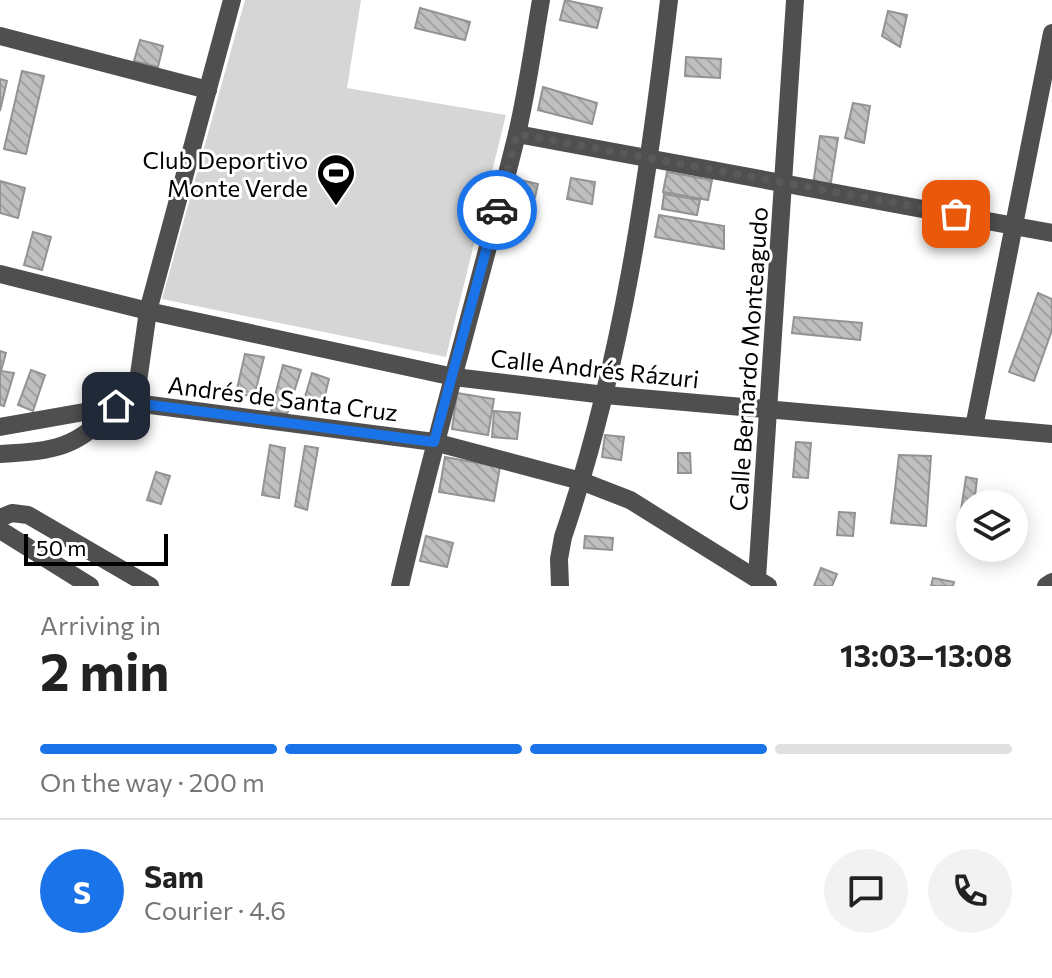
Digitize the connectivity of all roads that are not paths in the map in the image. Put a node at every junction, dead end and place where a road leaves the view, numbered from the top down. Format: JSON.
{"nodes":[{"id":1,"x":232,"y":0,"type":"edge"},
{"id":2,"x":541,"y":0,"type":"edge"},
{"id":3,"x":669,"y":0,"type":"edge"},
{"id":4,"x":795,"y":0,"type":"edge"},
{"id":5,"x":1052,"y":33,"type":"edge"},
{"id":6,"x":0,"y":36,"type":"edge"},
{"id":7,"x":208,"y":90,"type":"junction"},
{"id":8,"x":517,"y":134,"type":"junction"},
{"id":9,"x":650,"y":159,"type":"junction"},
{"id":10,"x":783,"y":183,"type":"junction"},
{"id":11,"x":1013,"y":225,"type":"junction"},
{"id":12,"x":1052,"y":233,"type":"edge"},
{"id":13,"x":0,"y":274,"type":"edge"},
{"id":14,"x":148,"y":311,"type":"junction"},
{"id":15,"x":454,"y":377,"type":"junction"},
{"id":16,"x":605,"y":395,"type":"junction"},
{"id":17,"x":135,"y":403,"type":"junction"},
{"id":18,"x":116,"y":406,"type":"junction"},
{"id":19,"x":770,"y":410,"type":"junction"},
{"id":20,"x":0,"y":427,"type":"edge"},
{"id":21,"x":974,"y":427,"type":"junction"},
{"id":22,"x":1052,"y":434,"type":"edge"},
{"id":23,"x":434,"y":442,"type":"junction"},
{"id":24,"x":0,"y":454,"type":"edge"},
{"id":25,"x":581,"y":481,"type":"junction"},
{"id":26,"x":0,"y":518,"type":"edge"},
{"id":27,"x":0,"y":530,"type":"edge"},
{"id":28,"x":762,"y":582,"type":"edge"},
{"id":29,"x":1052,"y":582,"type":"edge"},
{"id":30,"x":90,"y":586,"type":"edge"},
{"id":31,"x":150,"y":586,"type":"edge"},
{"id":32,"x":400,"y":586,"type":"edge"},
{"id":33,"x":560,"y":586,"type":"edge"},
{"id":34,"x":1046,"y":586,"type":"edge"}],
"edges":[{"from":1,"to":7,"type":"street"},
{"from":2,"to":8,"type":"street"},
{"from":3,"to":9,"type":"street"},
{"from":4,"to":10,"type":"street","name":"Calle Bernardo Monteagudo"},
{"from":5,"to":11,"type":"street"},
{"from":6,"to":7,"type":"street"},
{"from":7,"to":14,"type":"street"},
{"from":8,"to":9,"type":"street"},
{"from":8,"to":15,"type":"street"},
{"from":9,"to":10,"type":"street"},
{"from":9,"to":16,"type":"street"},
{"from":10,"to":11,"type":"street"},
{"from":10,"to":19,"type":"street","name":"Calle Bernardo Monteagudo"},
{"from":11,"to":12,"type":"street"},
{"from":11,"to":21,"type":"street"},
{"from":13,"to":14,"type":"street","name":"Calle Andrés Rázuri"},
{"from":14,"to":15,"type":"street","name":"Calle Andrés Rázuri"},
{"from":14,"to":17,"type":"street"},
{"from":15,"to":16,"type":"street","name":"Calle Andrés Rázuri"},
{"from":15,"to":23,"type":"street"},
{"from":16,"to":19,"type":"street","name":"Calle Andrés Rázuri"},
{"from":16,"to":25,"type":"street"},
{"from":17,"to":18,"type":"street","name":"Andrés de Santa Cruz"},
{"from":17,"to":23,"type":"street","name":"Andrés de Santa Cruz"},
{"from":18,"to":20,"type":"street","name":"Andrés de Santa Cruz"},
{"from":18,"to":24,"type":"street"},
{"from":19,"to":21,"type":"street","name":"Calle Andrés Rázuri"},
{"from":19,"to":28,"type":"street","name":"Calle Bernardo Monteagudo"},
{"from":21,"to":22,"type":"street","name":"Calle Andrés Rázuri"},
{"from":23,"to":25,"type":"street","name":"Andrés de Santa Cruz"},
{"from":23,"to":32,"type":"street"},
{"from":25,"to":28,"type":"street","name":"Andrés de Santa Cruz"},
{"from":25,"to":33,"type":"street"},
{"from":26,"to":31,"type":"street"},
{"from":27,"to":30,"type":"street"},
{"from":29,"to":34,"type":"street"}]}
